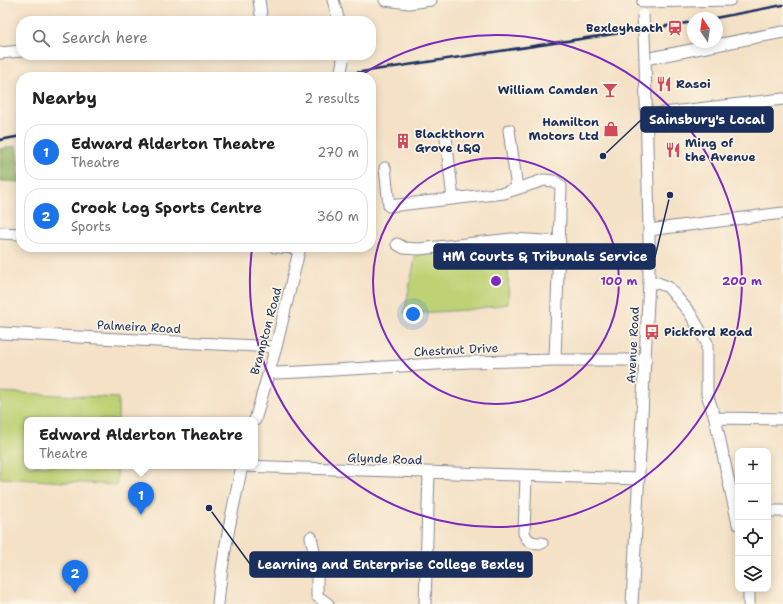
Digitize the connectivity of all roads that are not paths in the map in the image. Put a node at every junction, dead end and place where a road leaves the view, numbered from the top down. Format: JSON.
{"nodes":[{"id":1,"x":259,"y":0,"type":"edge"},
{"id":2,"x":333,"y":0,"type":"edge"},
{"id":3,"x":386,"y":0,"type":"edge"},
{"id":4,"x":431,"y":0,"type":"edge"},
{"id":5,"x":730,"y":0,"type":"edge"},
{"id":6,"x":643,"y":1,"type":"edge"},
{"id":7,"x":261,"y":16,"type":"edge"},
{"id":8,"x":338,"y":16,"type":"edge"},
{"id":9,"x":783,"y":32,"type":"edge"},
{"id":10,"x":16,"y":52,"type":"edge"},
{"id":11,"x":0,"y":53,"type":"edge"},
{"id":12,"x":645,"y":58,"type":"junction"},
{"id":13,"x":343,"y":60,"type":"edge"},
{"id":14,"x":341,"y":72,"type":"edge"},
{"id":15,"x":783,"y":99,"type":"edge"},
{"id":16,"x":647,"y":115,"type":"junction"},
{"id":17,"x":509,"y":130,"type":"dead end"},
{"id":18,"x":446,"y":138,"type":"dead end"},
{"id":19,"x":385,"y":168,"type":"dead end"},
{"id":20,"x":517,"y":188,"type":"junction"},
{"id":21,"x":453,"y":199,"type":"junction"},
{"id":22,"x":783,"y":213,"type":"edge"},
{"id":23,"x":649,"y":230,"type":"junction"},
{"id":24,"x":0,"y":233,"type":"edge"},
{"id":25,"x":16,"y":234,"type":"edge"},
{"id":26,"x":560,"y":242,"type":"junction"},
{"id":27,"x":397,"y":244,"type":"dead end"},
{"id":28,"x":299,"y":252,"type":"edge"},
{"id":29,"x":648,"y":282,"type":"junction"},
{"id":30,"x":0,"y":333,"type":"edge"},
{"id":31,"x":276,"y":348,"type":"junction"},
{"id":32,"x":555,"y":360,"type":"junction"},
{"id":33,"x":646,"y":360,"type":"junction"},
{"id":34,"x":269,"y":371,"type":"junction"},
{"id":35,"x":256,"y":417,"type":"edge"},
{"id":36,"x":715,"y":418,"type":"junction"},
{"id":37,"x":783,"y":419,"type":"edge"},
{"id":38,"x":258,"y":467,"type":"edge"},
{"id":39,"x":241,"y":469,"type":"edge"},
{"id":40,"x":429,"y":473,"type":"junction"},
{"id":41,"x":526,"y":476,"type":"junction"},
{"id":42,"x":639,"y":479,"type":"junction"},
{"id":43,"x":735,"y":503,"type":"edge"},
{"id":44,"x":783,"y":510,"type":"edge"},
{"id":45,"x":771,"y":511,"type":"edge"},
{"id":46,"x":311,"y":537,"type":"dead end"},
{"id":47,"x":542,"y":543,"type":"dead end"},
{"id":48,"x":426,"y":560,"type":"junction"},
{"id":49,"x":474,"y":561,"type":"dead end"},
{"id":50,"x":749,"y":592,"type":"edge"},
{"id":51,"x":317,"y":600,"type":"edge"},
{"id":52,"x":218,"y":604,"type":"edge"},
{"id":53,"x":328,"y":604,"type":"edge"},
{"id":54,"x":425,"y":604,"type":"edge"},
{"id":55,"x":632,"y":604,"type":"edge"},
{"id":56,"x":749,"y":604,"type":"edge"}],
"edges":[{"from":1,"to":7,"type":"street"},
{"from":2,"to":8,"type":"street"},
{"from":3,"to":4,"type":"street"},
{"from":5,"to":6,"type":"street"},
{"from":6,"to":12,"type":"street","name":"Avenue Road","bridge":true},
{"from":9,"to":12,"type":"street"},
{"from":10,"to":11,"type":"street"},
{"from":12,"to":16,"type":"street","name":"Avenue Road"},
{"from":13,"to":14,"type":"street","bridge":true},
{"from":15,"to":16,"type":"street"},
{"from":16,"to":23,"type":"street","name":"Avenue Road"},
{"from":17,"to":20,"type":"street"},
{"from":18,"to":21,"type":"street"},
{"from":19,"to":21,"type":"street"},
{"from":20,"to":21,"type":"street"},
{"from":20,"to":26,"type":"street"},
{"from":22,"to":23,"type":"street"},
{"from":23,"to":29,"type":"street","name":"Avenue Road"},
{"from":24,"to":25,"type":"street"},
{"from":26,"to":27,"type":"street"},
{"from":26,"to":32,"type":"street"},
{"from":28,"to":31,"type":"street","name":"Brampton Road"},
{"from":29,"to":33,"type":"street","name":"Avenue Road"},
{"from":29,"to":36,"type":"street"},
{"from":30,"to":31,"type":"street","name":"Palmeira Road"},
{"from":31,"to":34,"type":"street","name":"Brampton Road"},
{"from":32,"to":33,"type":"street","name":"Chestnut Drive"},
{"from":32,"to":34,"type":"street","name":"Chestnut Drive"},
{"from":33,"to":42,"type":"street","name":"Avenue Road"},
{"from":34,"to":35,"type":"street","name":"Brampton Road"},
{"from":36,"to":37,"type":"street"},
{"from":36,"to":43,"type":"street"},
{"from":38,"to":40,"type":"street","name":"Glynde Road"},
{"from":39,"to":52,"type":"street"},
{"from":40,"to":41,"type":"street","name":"Glynde Road"},
{"from":40,"to":48,"type":"street"},
{"from":41,"to":42,"type":"street","name":"Glynde Road"},
{"from":41,"to":47,"type":"street"},
{"from":42,"to":55,"type":"street","name":"Avenue Road"},
{"from":44,"to":45,"type":"street"},
{"from":46,"to":51,"type":"street"},
{"from":48,"to":49,"type":"street"},
{"from":48,"to":54,"type":"street"},
{"from":50,"to":56,"type":"street"},
{"from":51,"to":53,"type":"street"}]}
